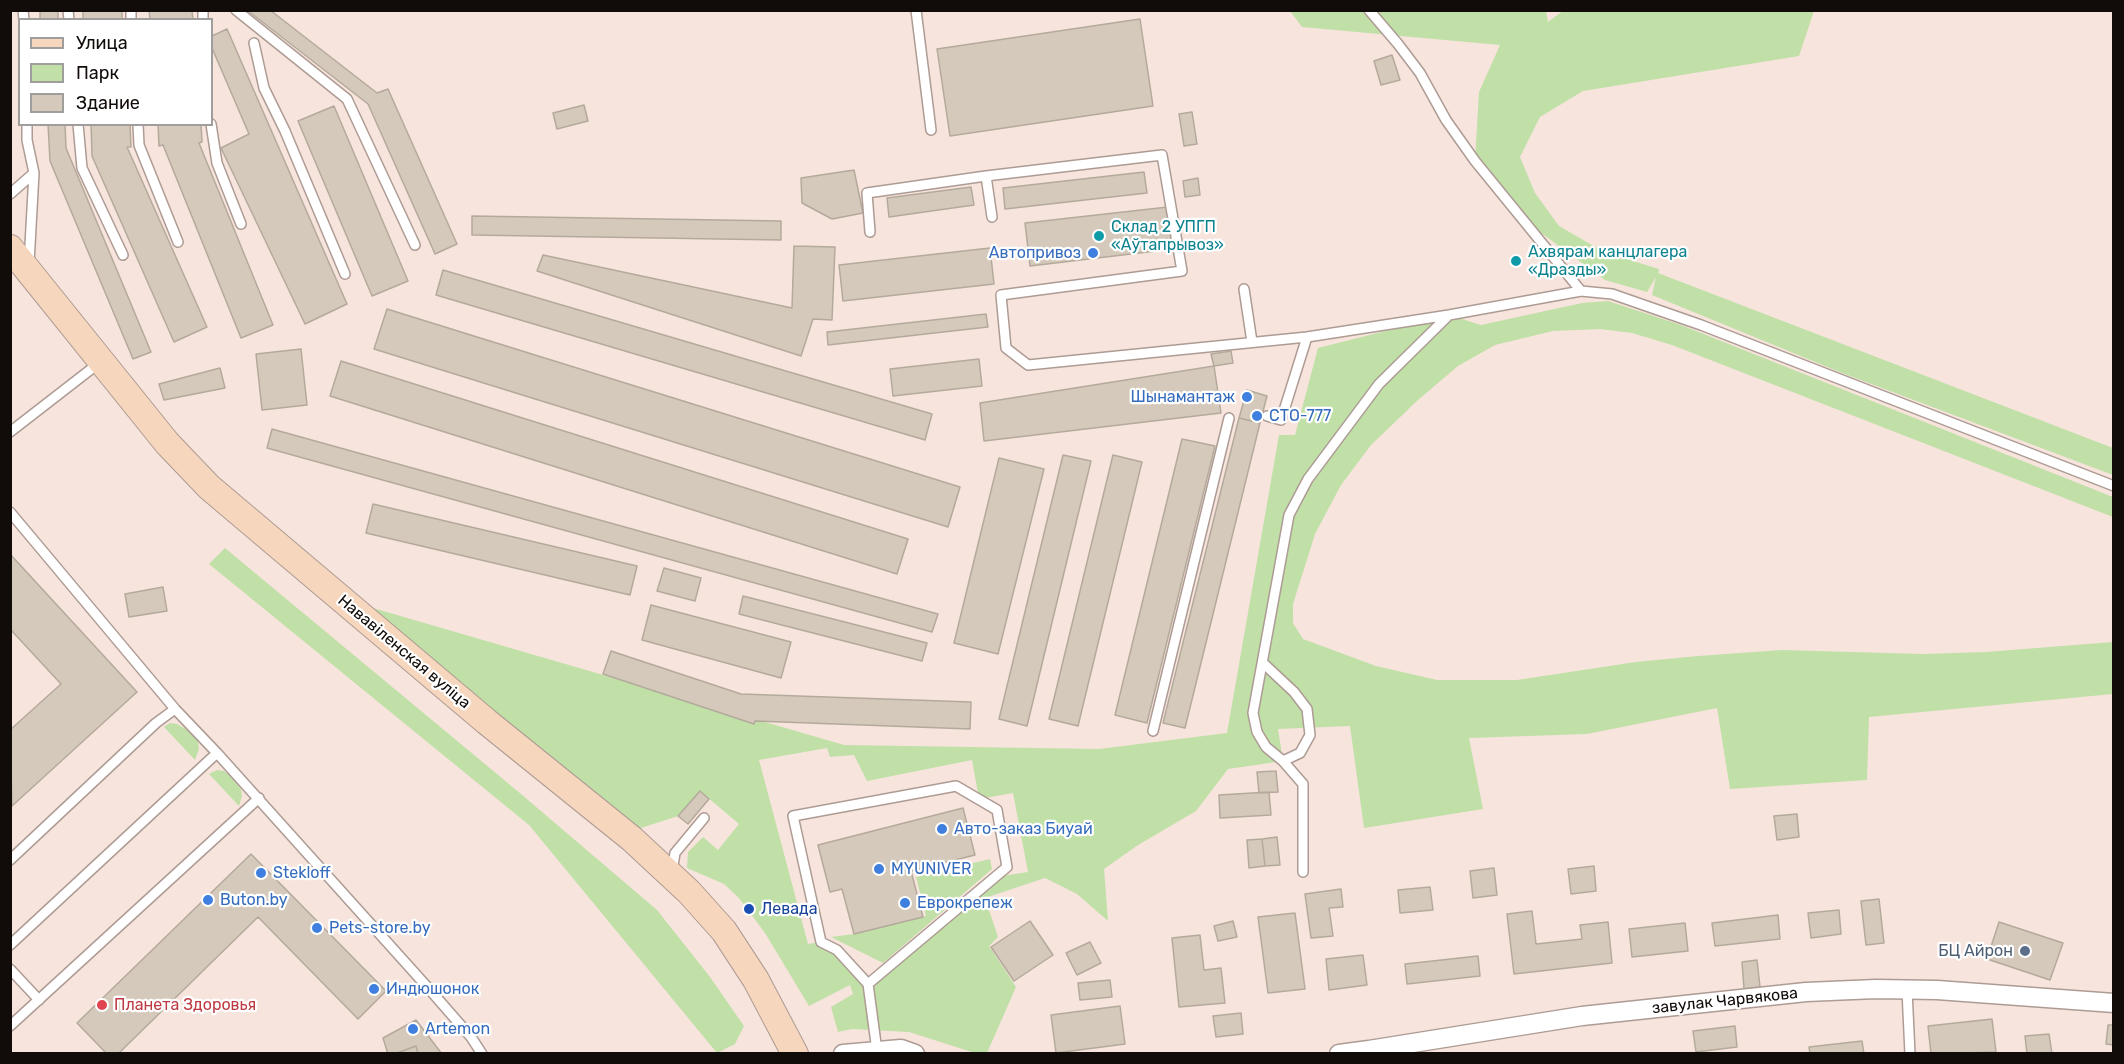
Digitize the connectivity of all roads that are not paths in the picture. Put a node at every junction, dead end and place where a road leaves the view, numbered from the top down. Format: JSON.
{"nodes":[{"id":1,"x":236,"y":10,"type":"edge"},
{"id":2,"x":916,"y":10,"type":"edge"},
{"id":3,"x":1369,"y":10,"type":"edge"},
{"id":4,"x":254,"y":43,"type":"dead end"},
{"id":5,"x":27,"y":126,"type":"edge"},
{"id":6,"x":78,"y":126,"type":"edge"},
{"id":7,"x":138,"y":126,"type":"edge"},
{"id":8,"x":212,"y":126,"type":"edge"},
{"id":9,"x":931,"y":130,"type":"dead end"},
{"id":10,"x":34,"y":173,"type":"junction"},
{"id":11,"x":986,"y":176,"type":"junction"},
{"id":12,"x":10,"y":194,"type":"edge"},
{"id":13,"x":992,"y":217,"type":"dead end"},
{"id":14,"x":241,"y":224,"type":"dead end"},
{"id":15,"x":870,"y":232,"type":"dead end"},
{"id":16,"x":178,"y":242,"type":"dead end"},
{"id":17,"x":415,"y":245,"type":"dead end"},
{"id":18,"x":10,"y":248,"type":"edge"},
{"id":19,"x":123,"y":255,"type":"dead end"},
{"id":20,"x":29,"y":271,"type":"junction"},
{"id":21,"x":345,"y":274,"type":"dead end"},
{"id":22,"x":1244,"y":289,"type":"dead end"},
{"id":23,"x":1581,"y":291,"type":"junction"},
{"id":24,"x":1449,"y":315,"type":"junction"},
{"id":25,"x":1307,"y":337,"type":"junction"},
{"id":26,"x":1252,"y":342,"type":"junction"},
{"id":27,"x":101,"y":361,"type":"junction"},
{"id":28,"x":1267,"y":416,"type":"dead end"},
{"id":29,"x":1229,"y":418,"type":"dead end"},
{"id":30,"x":10,"y":432,"type":"edge"},
{"id":31,"x":2114,"y":486,"type":"edge"},
{"id":32,"x":10,"y":512,"type":"edge"},
{"id":33,"x":1263,"y":663,"type":"junction"},
{"id":34,"x":175,"y":709,"type":"junction"},
{"id":35,"x":1153,"y":731,"type":"dead end"},
{"id":36,"x":217,"y":753,"type":"junction"},
{"id":37,"x":1283,"y":761,"type":"junction"},
{"id":38,"x":259,"y":798,"type":"junction"},
{"id":39,"x":704,"y":818,"type":"dead end"},
{"id":40,"x":13,"y":854,"type":"edge"},
{"id":41,"x":1303,"y":872,"type":"dead end"},
{"id":42,"x":671,"y":875,"type":"junction"},
{"id":43,"x":10,"y":945,"type":"edge"},
{"id":44,"x":10,"y":969,"type":"edge"},
{"id":45,"x":868,"y":984,"type":"junction"},
{"id":46,"x":1907,"y":990,"type":"junction"},
{"id":47,"x":39,"y":1000,"type":"junction"},
{"id":48,"x":2114,"y":1003,"type":"edge"},
{"id":49,"x":10,"y":1026,"type":"edge"},
{"id":50,"x":877,"y":1051,"type":"junction"},
{"id":51,"x":482,"y":1053,"type":"edge"},
{"id":52,"x":795,"y":1053,"type":"edge"},
{"id":53,"x":843,"y":1053,"type":"edge"},
{"id":54,"x":915,"y":1053,"type":"edge"},
{"id":55,"x":1339,"y":1053,"type":"edge"},
{"id":56,"x":1910,"y":1053,"type":"edge"}],
"edges":[{"from":1,"to":17,"type":"lane"},
{"from":2,"to":9,"type":"lane"},
{"from":3,"to":23,"type":"lane"},
{"from":4,"to":21,"type":"lane"},
{"from":5,"to":10,"type":"lane"},
{"from":6,"to":19,"type":"lane"},
{"from":7,"to":16,"type":"lane"},
{"from":8,"to":14,"type":"lane"},
{"from":10,"to":12,"type":"lane"},
{"from":10,"to":20,"type":"lane"},
{"from":11,"to":13,"type":"lane"},
{"from":11,"to":15,"type":"lane"},
{"from":11,"to":26,"type":"lane"},
{"from":18,"to":20,"type":"street","name":"Нававіленская вуліца"},
{"from":20,"to":27,"type":"street","name":"Нававіленская вуліца"},
{"from":22,"to":26,"type":"lane"},
{"from":23,"to":24,"type":"lane"},
{"from":23,"to":31,"type":"lane"},
{"from":24,"to":25,"type":"lane"},
{"from":24,"to":33,"type":"lane"},
{"from":25,"to":26,"type":"lane"},
{"from":25,"to":28,"type":"lane"},
{"from":27,"to":30,"type":"lane"},
{"from":27,"to":42,"type":"street","name":"Нававіленская вуліца"},
{"from":29,"to":35,"type":"lane"},
{"from":32,"to":34,"type":"lane"},
{"from":33,"to":37,"type":"lane"},
{"from":33,"to":37,"type":"lane"},
{"from":34,"to":36,"type":"lane"},
{"from":34,"to":40,"type":"lane"},
{"from":36,"to":38,"type":"lane"},
{"from":36,"to":43,"type":"lane"},
{"from":37,"to":41,"type":"lane"},
{"from":38,"to":47,"type":"lane"},
{"from":38,"to":51,"type":"lane"},
{"from":39,"to":42,"type":"lane"},
{"from":42,"to":52,"type":"street","name":"Нававіленская вуліца"},
{"from":44,"to":47,"type":"lane"},
{"from":45,"to":45,"type":"lane"},
{"from":45,"to":50,"type":"lane"},
{"from":46,"to":48,"type":"street","name":"завулак Чарвякова"},
{"from":46,"to":55,"type":"street","name":"завулак Чарвякова"},
{"from":46,"to":56,"type":"lane"},
{"from":47,"to":49,"type":"lane"},
{"from":50,"to":53,"type":"street"},
{"from":50,"to":54,"type":"street"}]}
